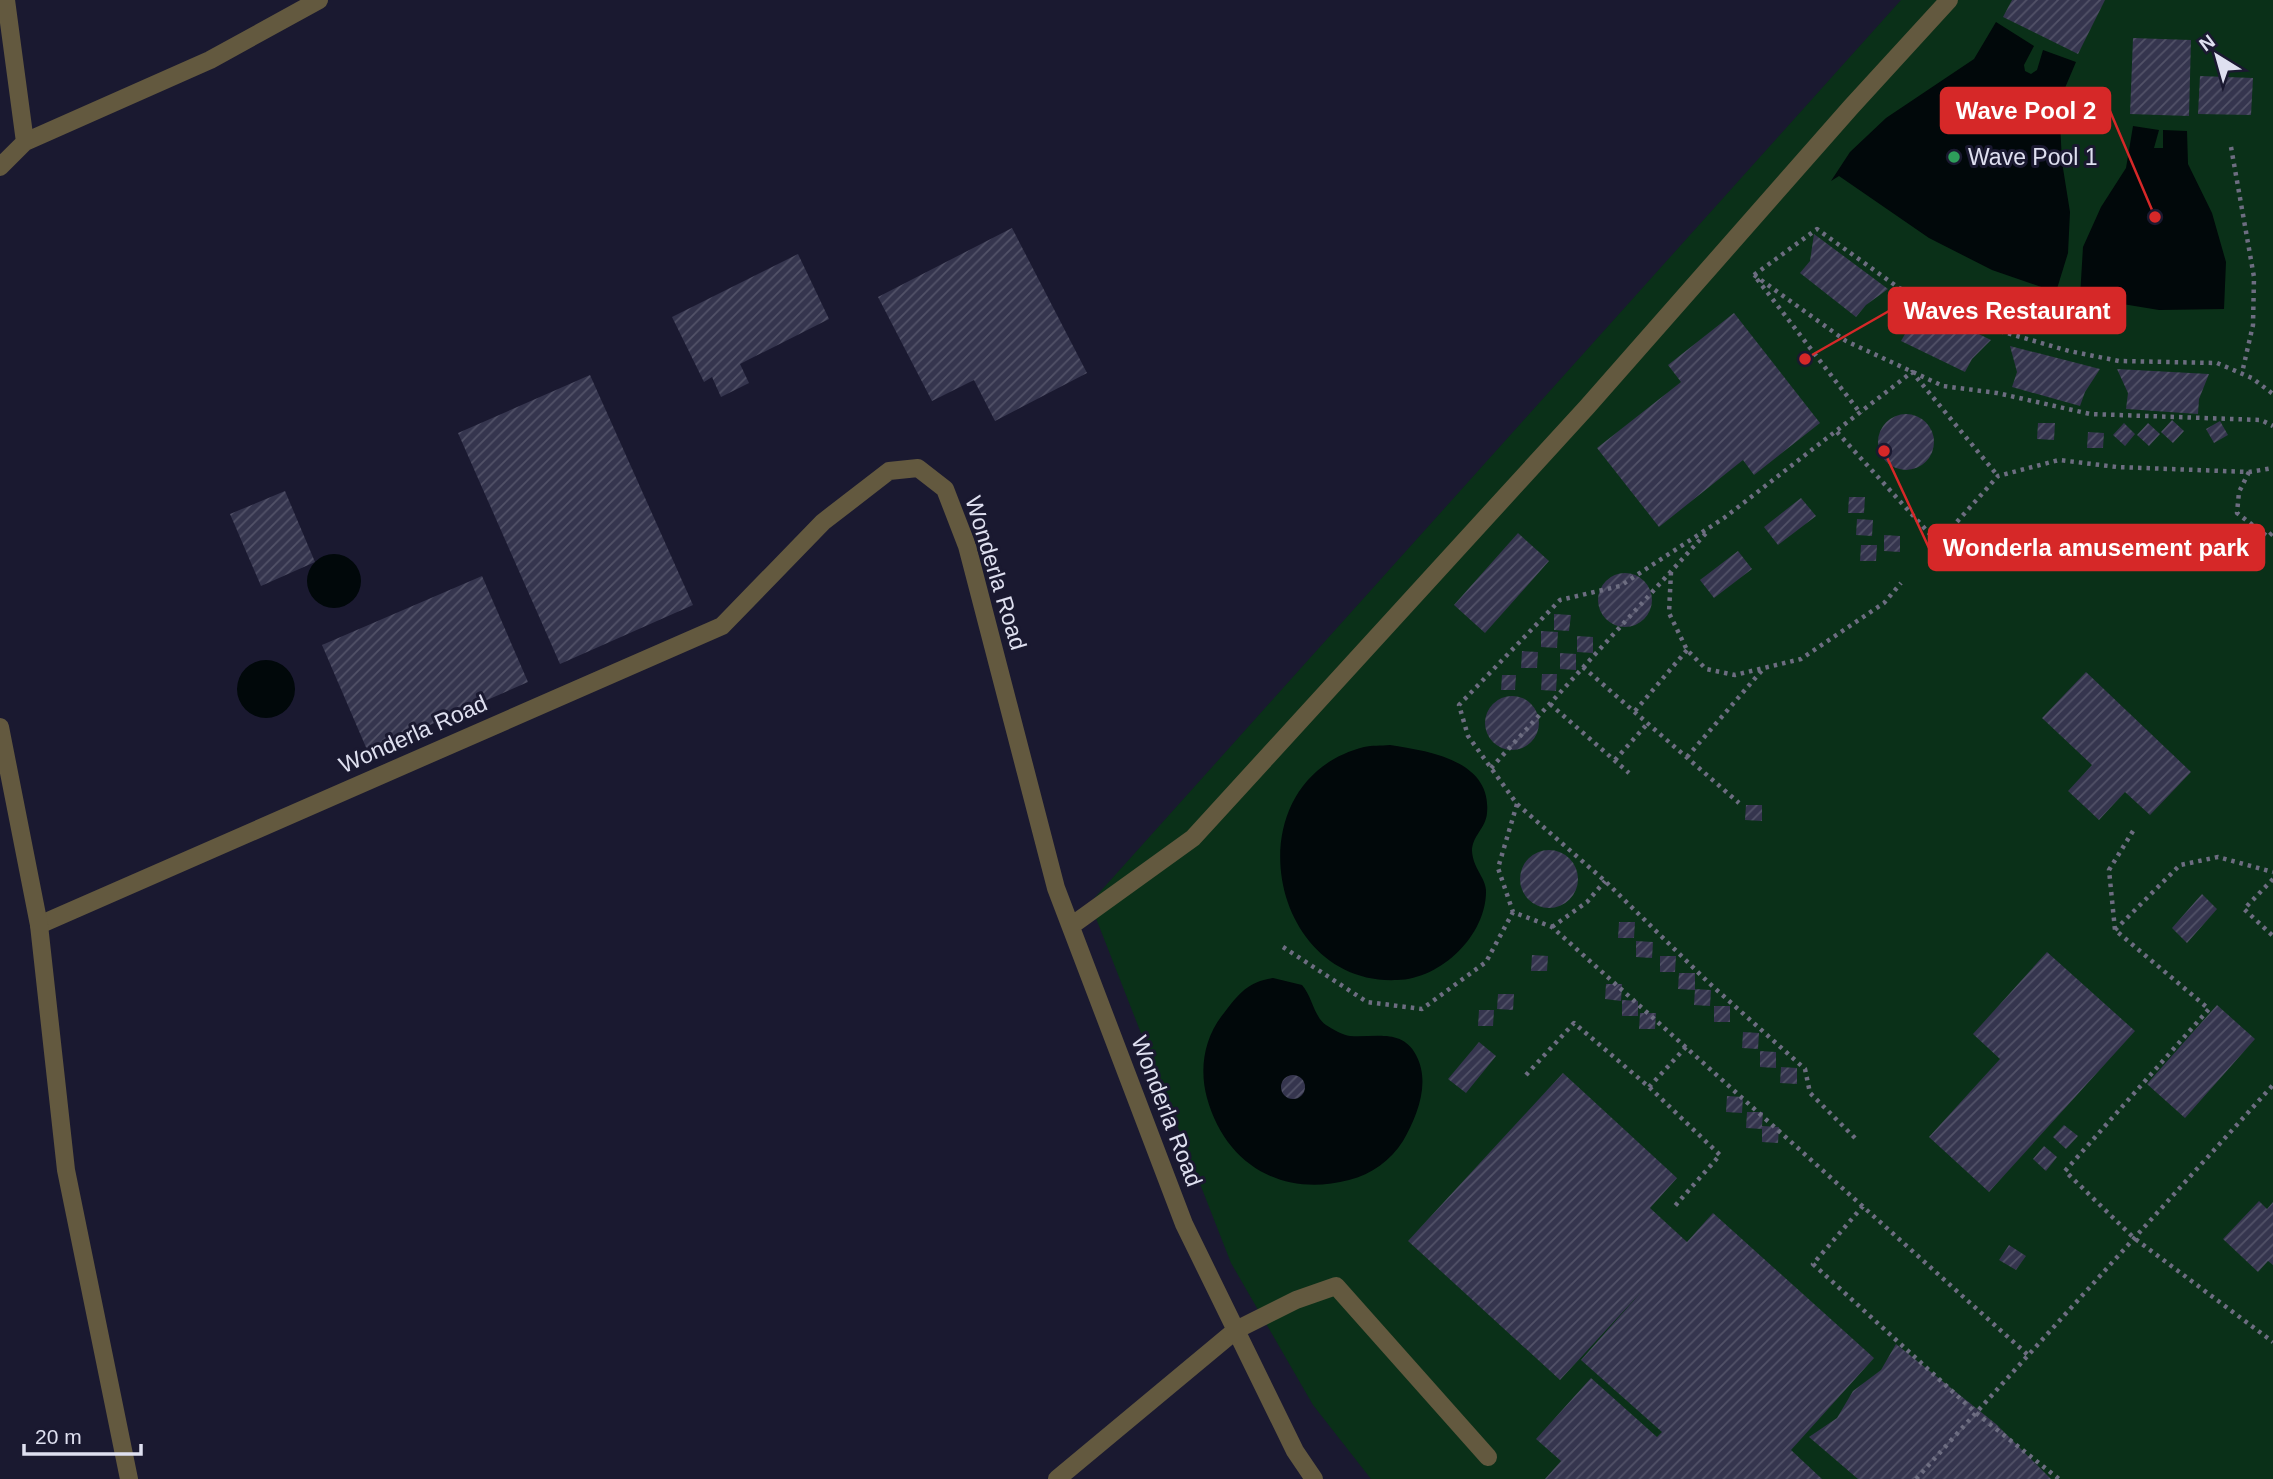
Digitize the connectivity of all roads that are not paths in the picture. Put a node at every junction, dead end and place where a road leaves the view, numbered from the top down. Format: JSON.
{"nodes":[{"id":1,"x":6,"y":0,"type":"edge"},
{"id":2,"x":318,"y":0,"type":"edge"},
{"id":3,"x":1950,"y":0,"type":"edge"},
{"id":4,"x":25,"y":142,"type":"junction"},
{"id":5,"x":0,"y":167,"type":"edge"},
{"id":6,"x":0,"y":727,"type":"edge"},
{"id":7,"x":39,"y":925,"type":"junction"},
{"id":8,"x":1071,"y":926,"type":"junction"},
{"id":9,"x":1236,"y":1330,"type":"junction"},
{"id":10,"x":1488,"y":1457,"type":"dead end"},
{"id":11,"x":129,"y":1479,"type":"edge"},
{"id":12,"x":1057,"y":1479,"type":"edge"},
{"id":13,"x":1314,"y":1479,"type":"edge"}],
"edges":[{"from":1,"to":4,"type":"street"},
{"from":2,"to":4,"type":"street"},
{"from":3,"to":8,"type":"street"},
{"from":4,"to":5,"type":"street"},
{"from":6,"to":7,"type":"street"},
{"from":7,"to":8,"type":"street","name":"Wonderla Road"},
{"from":7,"to":11,"type":"street"},
{"from":8,"to":9,"type":"street","name":"Wonderla Road"},
{"from":9,"to":10,"type":"street"},
{"from":9,"to":12,"type":"street"},
{"from":9,"to":13,"type":"street","name":"Wonderla Road"}]}
